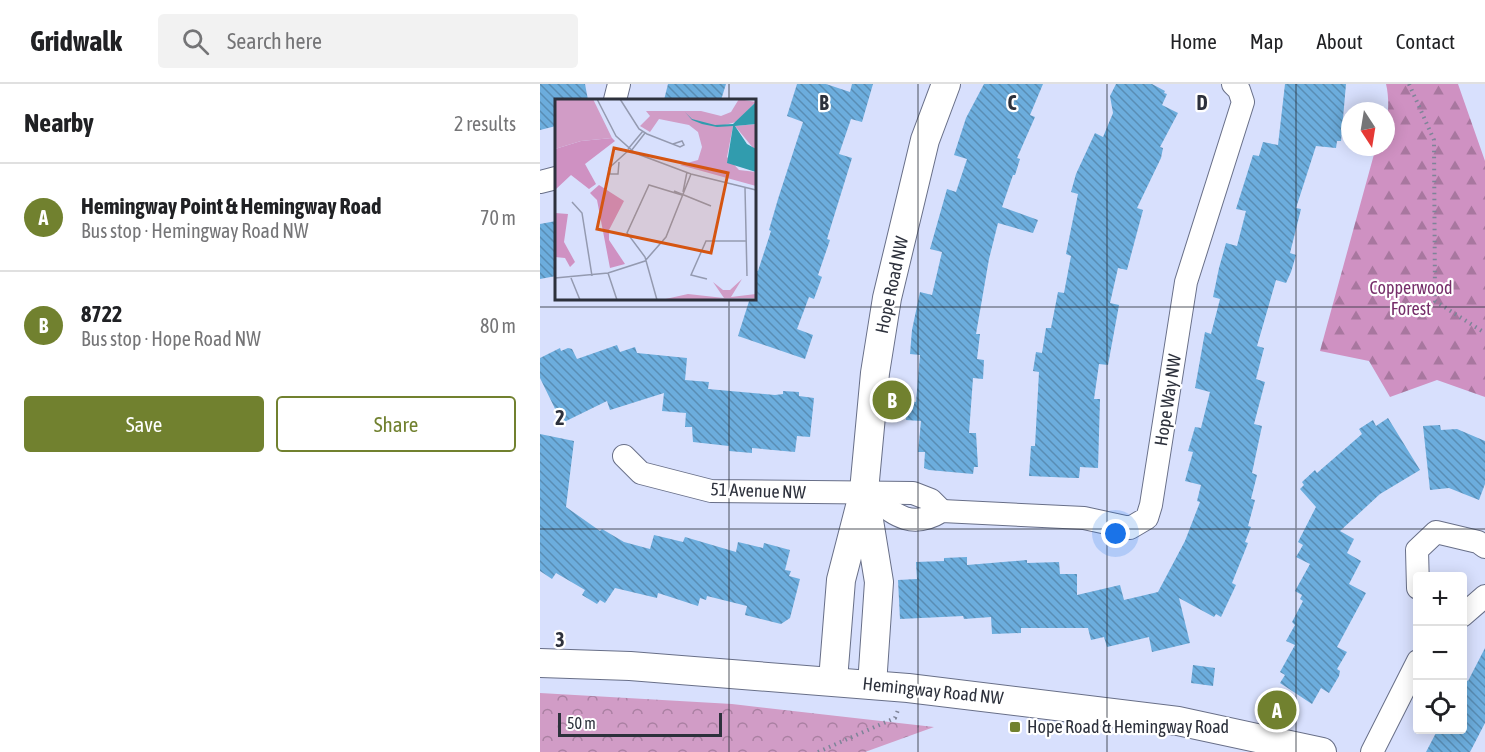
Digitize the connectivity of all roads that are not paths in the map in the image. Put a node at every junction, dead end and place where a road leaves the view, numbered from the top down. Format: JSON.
{"nodes":[{"id":1,"x":619,"y":84,"type":"edge"},
{"id":2,"x":946,"y":84,"type":"edge"},
{"id":3,"x":1233,"y":84,"type":"edge"},
{"id":4,"x":615,"y":99,"type":"edge"},
{"id":5,"x":555,"y":178,"type":"edge"},
{"id":6,"x":540,"y":182,"type":"edge"},
{"id":7,"x":624,"y":456,"type":"dead end"},
{"id":8,"x":864,"y":491,"type":"junction"},
{"id":9,"x":1485,"y":547,"type":"edge"},
{"id":10,"x":1418,"y":572,"type":"edge"},
{"id":11,"x":1485,"y":596,"type":"edge"},
{"id":12,"x":1467,"y":612,"type":"edge"},
{"id":13,"x":540,"y":663,"type":"edge"},
{"id":14,"x":1413,"y":671,"type":"edge"},
{"id":15,"x":833,"y":681,"type":"junction"},
{"id":16,"x":872,"y":685,"type":"junction"},
{"id":17,"x":1322,"y":752,"type":"edge"},
{"id":18,"x":1372,"y":752,"type":"edge"}],
"edges":[{"from":1,"to":4,"type":"street"},
{"from":2,"to":8,"type":"street","name":"Hope Road NW"},
{"from":3,"to":8,"type":"street","name":"Hope Way NW"},
{"from":5,"to":6,"type":"street"},
{"from":7,"to":8,"type":"street","name":"51 Avenue NW"},
{"from":8,"to":15,"type":"street","name":"Hope Road NW"},
{"from":8,"to":16,"type":"street","name":"Hope Road NW"},
{"from":9,"to":10,"type":"street"},
{"from":11,"to":12,"type":"street"},
{"from":13,"to":15,"type":"street","name":"Hemingway Road NW"},
{"from":14,"to":18,"type":"street"},
{"from":15,"to":16,"type":"street","name":"Hemingway Road NW"},
{"from":16,"to":17,"type":"street","name":"Hemingway Road NW"}]}
